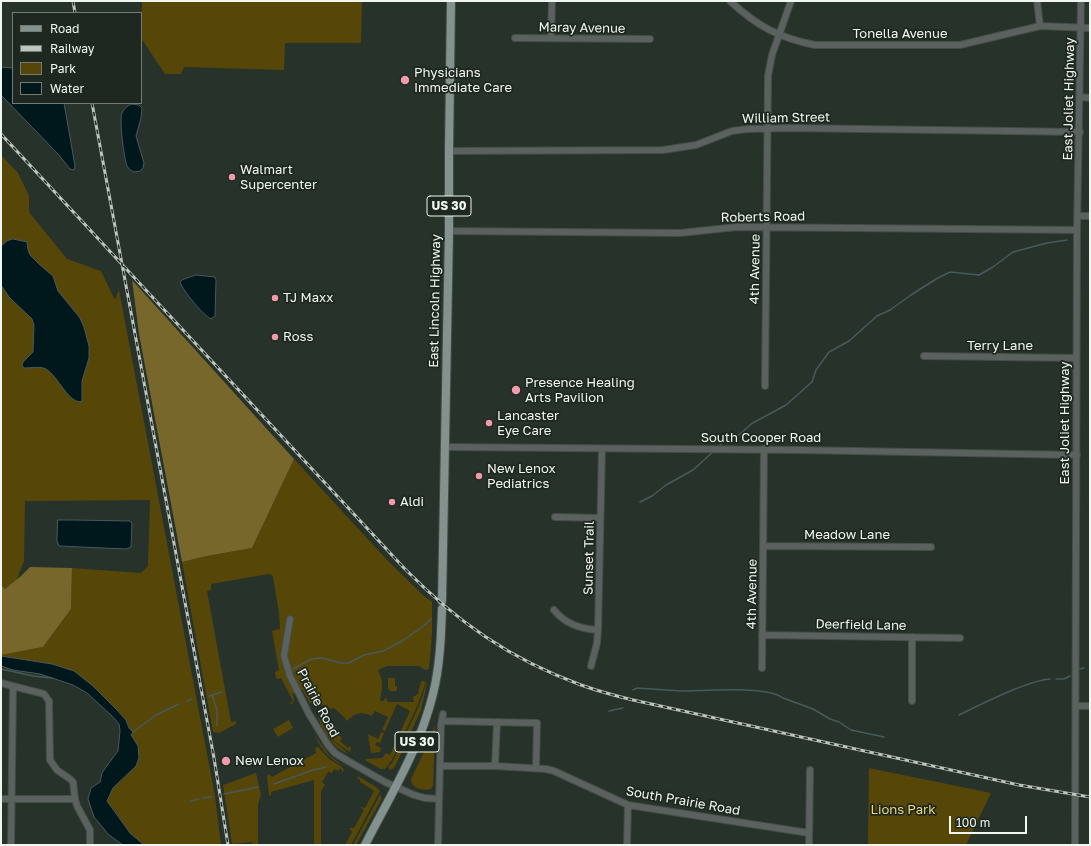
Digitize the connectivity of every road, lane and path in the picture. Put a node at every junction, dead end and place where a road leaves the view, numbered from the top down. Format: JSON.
{"nodes":[{"id":1,"x":451,"y":1,"type":"edge"},
{"id":2,"x":552,"y":1,"type":"edge"},
{"id":3,"x":730,"y":1,"type":"edge"},
{"id":4,"x":791,"y":1,"type":"edge"},
{"id":5,"x":1037,"y":1,"type":"edge"},
{"id":6,"x":1081,"y":1,"type":"edge"},
{"id":7,"x":1040,"y":26,"type":"junction"},
{"id":8,"x":1080,"y":28,"type":"junction"},
{"id":9,"x":1090,"y":28,"type":"edge"},
{"id":10,"x":780,"y":34,"type":"junction"},
{"id":11,"x":515,"y":38,"type":"dead end"},
{"id":12,"x":551,"y":38,"type":"junction"},
{"id":13,"x":650,"y":39,"type":"dead end"},
{"id":14,"x":1080,"y":98,"type":"junction"},
{"id":15,"x":1090,"y":98,"type":"edge"},
{"id":16,"x":767,"y":128,"type":"junction"},
{"id":17,"x":1080,"y":132,"type":"junction"},
{"id":18,"x":449,"y":151,"type":"junction"},
{"id":19,"x":1078,"y":216,"type":"junction"},
{"id":20,"x":1090,"y":216,"type":"edge"},
{"id":21,"x":766,"y":227,"type":"junction"},
{"id":22,"x":1077,"y":230,"type":"junction"},
{"id":23,"x":449,"y":231,"type":"junction"},
{"id":24,"x":924,"y":356,"type":"dead end"},
{"id":25,"x":1076,"y":358,"type":"junction"},
{"id":26,"x":764,"y":386,"type":"dead end"},
{"id":27,"x":445,"y":447,"type":"junction"},
{"id":28,"x":602,"y":449,"type":"junction"},
{"id":29,"x":764,"y":449,"type":"junction"},
{"id":30,"x":1077,"y":455,"type":"junction"},
{"id":31,"x":555,"y":517,"type":"dead end"},
{"id":32,"x":600,"y":518,"type":"junction"},
{"id":33,"x":763,"y":546,"type":"junction"},
{"id":34,"x":931,"y":547,"type":"dead end"},
{"id":35,"x":554,"y":610,"type":"dead end"},
{"id":36,"x":290,"y":619,"type":"dead end"},
{"id":37,"x":598,"y":630,"type":"junction"},
{"id":38,"x":762,"y":635,"type":"junction"},
{"id":39,"x":912,"y":637,"type":"junction"},
{"id":40,"x":960,"y":638,"type":"dead end"},
{"id":41,"x":591,"y":666,"type":"dead end"},
{"id":42,"x":762,"y":668,"type":"dead end"},
{"id":43,"x":1,"y":683,"type":"edge"},
{"id":44,"x":13,"y":686,"type":"junction"},
{"id":45,"x":912,"y":701,"type":"dead end"},
{"id":46,"x":1076,"y":706,"type":"junction"},
{"id":47,"x":1090,"y":706,"type":"edge"},
{"id":48,"x":443,"y":714,"type":"dead end"},
{"id":49,"x":442,"y":721,"type":"junction"},
{"id":50,"x":497,"y":722,"type":"junction"},
{"id":51,"x":440,"y":766,"type":"junction"},
{"id":52,"x":495,"y":766,"type":"junction"},
{"id":53,"x":536,"y":767,"type":"junction"},
{"id":54,"x":810,"y":770,"type":"dead end"},
{"id":55,"x":395,"y":787,"type":"junction"},
{"id":56,"x":12,"y":798,"type":"junction"},
{"id":57,"x":1,"y":799,"type":"edge"},
{"id":58,"x":75,"y":799,"type":"junction"},
{"id":59,"x":438,"y":799,"type":"junction"},
{"id":60,"x":628,"y":805,"type":"junction"},
{"id":61,"x":809,"y":833,"type":"junction"},
{"id":62,"x":11,"y":845,"type":"edge"},
{"id":63,"x":90,"y":845,"type":"edge"},
{"id":64,"x":365,"y":845,"type":"edge"},
{"id":65,"x":438,"y":845,"type":"edge"},
{"id":66,"x":627,"y":845,"type":"edge"},
{"id":67,"x":809,"y":845,"type":"edge"},
{"id":68,"x":1074,"y":845,"type":"edge"}],
"edges":[{"from":1,"to":18,"type":"main road","name":"East Lincoln Highway","number":"US 30"},
{"from":2,"to":12,"type":"street"},
{"from":3,"to":10,"type":"street","name":"Tonella Avenue"},
{"from":4,"to":10,"type":"street","name":"4th Avenue"},
{"from":5,"to":7,"type":"street"},
{"from":6,"to":8,"type":"street","name":"East Joliet Highway"},
{"from":7,"to":8,"type":"street","name":"Tonella Avenue"},
{"from":7,"to":10,"type":"street","name":"Tonella Avenue"},
{"from":8,"to":9,"type":"street","name":"Tonella Avenue"},
{"from":8,"to":14,"type":"street","name":"East Joliet Highway"},
{"from":10,"to":16,"type":"street","name":"4th Avenue"},
{"from":11,"to":12,"type":"street","name":"Maray Avenue"},
{"from":12,"to":13,"type":"street","name":"Maray Avenue"},
{"from":14,"to":15,"type":"street"},
{"from":14,"to":17,"type":"street","name":"East Joliet Highway"},
{"from":16,"to":17,"type":"street","name":"William Street"},
{"from":16,"to":18,"type":"street","name":"William Street"},
{"from":16,"to":21,"type":"street","name":"4th Avenue"},
{"from":17,"to":19,"type":"street","name":"East Joliet Highway"},
{"from":18,"to":23,"type":"main road","name":"East Lincoln Highway","number":"US 30"},
{"from":19,"to":20,"type":"street"},
{"from":19,"to":22,"type":"street","name":"East Joliet Highway"},
{"from":21,"to":22,"type":"street","name":"Roberts Road"},
{"from":21,"to":23,"type":"street","name":"Roberts Road"},
{"from":21,"to":26,"type":"street","name":"4th Avenue"},
{"from":22,"to":25,"type":"street","name":"East Joliet Highway"},
{"from":23,"to":27,"type":"main road","name":"East Lincoln Highway","number":"US 30"},
{"from":24,"to":25,"type":"street","name":"Terry Lane"},
{"from":25,"to":30,"type":"street","name":"East Joliet Highway"},
{"from":27,"to":28,"type":"street","name":"South Cooper Road"},
{"from":27,"to":55,"type":"main road","name":"East Lincoln Highway","number":"US 30"},
{"from":28,"to":29,"type":"street","name":"South Cooper Road"},
{"from":28,"to":32,"type":"street","name":"Sunset Trail"},
{"from":29,"to":30,"type":"street","name":"South Cooper Road"},
{"from":29,"to":33,"type":"street","name":"4th Avenue"},
{"from":30,"to":46,"type":"street","name":"East Joliet Highway"},
{"from":31,"to":32,"type":"street"},
{"from":32,"to":37,"type":"street","name":"Sunset Trail"},
{"from":33,"to":34,"type":"street","name":"Meadow Lane"},
{"from":33,"to":38,"type":"street","name":"4th Avenue"},
{"from":35,"to":37,"type":"street"},
{"from":36,"to":55,"type":"street","name":"Prairie Road"},
{"from":37,"to":41,"type":"street","name":"Sunset Trail"},
{"from":38,"to":39,"type":"street","name":"Deerfield Lane"},
{"from":38,"to":42,"type":"street","name":"4th Avenue"},
{"from":39,"to":40,"type":"street","name":"Deerfield Lane"},
{"from":39,"to":45,"type":"street"},
{"from":43,"to":44,"type":"street"},
{"from":44,"to":56,"type":"street"},
{"from":44,"to":58,"type":"street"},
{"from":46,"to":47,"type":"street"},
{"from":46,"to":68,"type":"street","name":"East Joliet Highway"},
{"from":48,"to":49,"type":"street"},
{"from":49,"to":50,"type":"street"},
{"from":49,"to":51,"type":"street"},
{"from":50,"to":52,"type":"street"},
{"from":50,"to":53,"type":"street"},
{"from":51,"to":52,"type":"street","name":"South Prairie Road"},
{"from":51,"to":59,"type":"street"},
{"from":52,"to":53,"type":"street","name":"South Prairie Road"},
{"from":53,"to":60,"type":"street","name":"South Prairie Road"},
{"from":54,"to":61,"type":"street"},
{"from":55,"to":59,"type":"street","name":"Prairie Road"},
{"from":55,"to":64,"type":"main road","number":"US 30"},
{"from":56,"to":57,"type":"street"},
{"from":56,"to":58,"type":"street"},
{"from":56,"to":62,"type":"street"},
{"from":58,"to":63,"type":"street"},
{"from":59,"to":65,"type":"street"},
{"from":60,"to":61,"type":"street","name":"South Prairie Road"},
{"from":60,"to":66,"type":"street"},
{"from":61,"to":67,"type":"street"}]}
